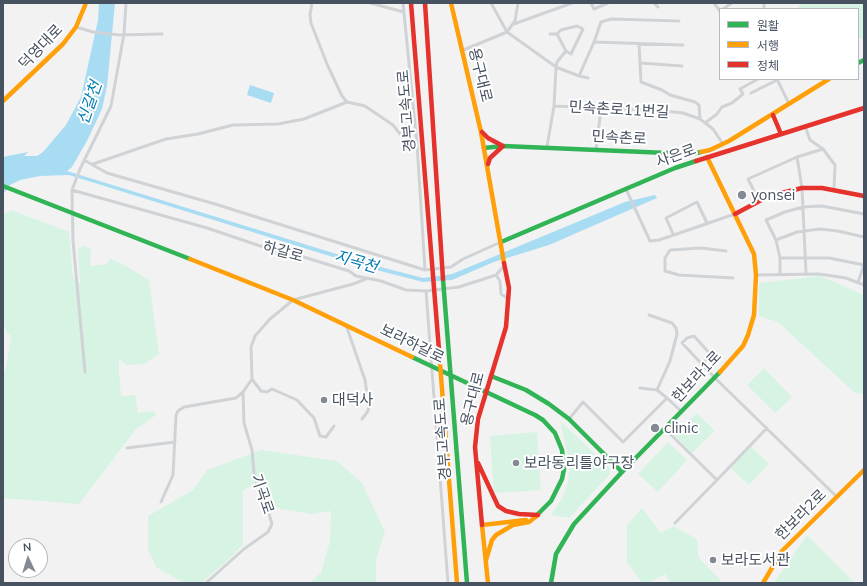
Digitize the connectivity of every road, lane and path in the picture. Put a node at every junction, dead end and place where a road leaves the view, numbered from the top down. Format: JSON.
{"nodes":[{"id":1,"x":86,"y":3,"type":"edge"},
{"id":2,"x":126,"y":3,"type":"edge"},
{"id":3,"x":312,"y":3,"type":"edge"},
{"id":4,"x":370,"y":3,"type":"edge"},
{"id":5,"x":402,"y":3,"type":"edge"},
{"id":6,"x":411,"y":3,"type":"edge"},
{"id":7,"x":425,"y":3,"type":"edge"},
{"id":8,"x":451,"y":3,"type":"edge"},
{"id":9,"x":492,"y":3,"type":"edge"},
{"id":10,"x":518,"y":3,"type":"edge"},
{"id":11,"x":572,"y":3,"type":"edge"},
{"id":12,"x":591,"y":3,"type":"edge"},
{"id":13,"x":608,"y":3,"type":"edge"},
{"id":14,"x":654,"y":3,"type":"edge"},
{"id":15,"x":658,"y":7,"type":"dead end"},
{"id":16,"x":404,"y":12,"type":"junction"},
{"id":17,"x":679,"y":21,"type":"dead end"},
{"id":18,"x":512,"y":25,"type":"junction"},
{"id":19,"x":76,"y":27,"type":"junction"},
{"id":20,"x":507,"y":32,"type":"junction"},
{"id":21,"x":126,"y":34,"type":"junction"},
{"id":22,"x":162,"y":34,"type":"dead end"},
{"id":23,"x":550,"y":34,"type":"dead end"},
{"id":24,"x":557,"y":34,"type":"junction"},
{"id":25,"x":594,"y":42,"type":"junction"},
{"id":26,"x":639,"y":44,"type":"junction"},
{"id":27,"x":683,"y":45,"type":"dead end"},
{"id":28,"x":461,"y":51,"type":"junction"},
{"id":29,"x":566,"y":52,"type":"junction"},
{"id":30,"x":640,"y":63,"type":"junction"},
{"id":31,"x":682,"y":66,"type":"dead end"},
{"id":32,"x":556,"y":67,"type":"junction"},
{"id":33,"x":579,"y":76,"type":"junction"},
{"id":34,"x":588,"y":78,"type":"dead end"},
{"id":35,"x":756,"y":80,"type":"edge"},
{"id":36,"x":777,"y":80,"type":"edge"},
{"id":37,"x":827,"y":80,"type":"edge"},
{"id":38,"x":751,"y":93,"type":"dead end"},
{"id":39,"x":3,"y":101,"type":"edge"},
{"id":40,"x":347,"y":102,"type":"junction"},
{"id":41,"x":789,"y":104,"type":"junction"},
{"id":42,"x":554,"y":106,"type":"junction"},
{"id":43,"x":864,"y":108,"type":"edge"},
{"id":44,"x":601,"y":109,"type":"junction"},
{"id":45,"x":773,"y":115,"type":"junction"},
{"id":46,"x":700,"y":119,"type":"junction"},
{"id":47,"x":705,"y":123,"type":"junction"},
{"id":48,"x":805,"y":126,"type":"junction"},
{"id":49,"x":481,"y":132,"type":"junction"},
{"id":50,"x":781,"y":134,"type":"junction"},
{"id":51,"x":417,"y":144,"type":"junction"},
{"id":52,"x":723,"y":144,"type":"junction"},
{"id":53,"x":503,"y":146,"type":"junction"},
{"id":54,"x":548,"y":147,"type":"junction"},
{"id":55,"x":484,"y":148,"type":"junction"},
{"id":56,"x":596,"y":149,"type":"junction"},
{"id":57,"x":823,"y":149,"type":"junction"},
{"id":58,"x":707,"y":157,"type":"junction"},
{"id":59,"x":797,"y":157,"type":"junction"},
{"id":60,"x":84,"y":160,"type":"junction"},
{"id":61,"x":93,"y":164,"type":"junction"},
{"id":62,"x":487,"y":165,"type":"junction"},
{"id":63,"x":3,"y":186,"type":"edge"},
{"id":64,"x":802,"y":188,"type":"junction"},
{"id":65,"x":72,"y":189,"type":"junction"},
{"id":66,"x":834,"y":189,"type":"junction"},
{"id":67,"x":627,"y":192,"type":"junction"},
{"id":68,"x":864,"y":196,"type":"edge"},
{"id":69,"x":759,"y":201,"type":"junction"},
{"id":70,"x":803,"y":207,"type":"junction"},
{"id":71,"x":735,"y":214,"type":"junction"},
{"id":72,"x":864,"y":214,"type":"edge"},
{"id":73,"x":708,"y":223,"type":"junction"},
{"id":74,"x":804,"y":231,"type":"junction"},
{"id":75,"x":673,"y":234,"type":"junction"},
{"id":76,"x":864,"y":237,"type":"edge"},
{"id":77,"x":776,"y":240,"type":"junction"},
{"id":78,"x":502,"y":245,"type":"junction"},
{"id":79,"x":726,"y":251,"type":"dead end"},
{"id":80,"x":805,"y":257,"type":"junction"},
{"id":81,"x":780,"y":258,"type":"junction"},
{"id":82,"x":864,"y":265,"type":"edge"},
{"id":83,"x":506,"y":268,"type":"junction"},
{"id":84,"x":425,"y":270,"type":"junction"},
{"id":85,"x":780,"y":273,"type":"junction"},
{"id":86,"x":806,"y":273,"type":"junction"},
{"id":87,"x":496,"y":275,"type":"junction"},
{"id":88,"x":756,"y":275,"type":"junction"},
{"id":89,"x":733,"y":278,"type":"dead end"},
{"id":90,"x":366,"y":279,"type":"junction"},
{"id":91,"x":858,"y":282,"type":"junction"},
{"id":92,"x":864,"y":285,"type":"edge"},
{"id":93,"x":426,"y":291,"type":"junction"},
{"id":94,"x":509,"y":299,"type":"junction"},
{"id":95,"x":293,"y":300,"type":"junction"},
{"id":96,"x":650,"y":315,"type":"dead end"},
{"id":97,"x":346,"y":325,"type":"junction"},
{"id":98,"x":702,"y":364,"type":"junction"},
{"id":99,"x":84,"y":372,"type":"dead end"},
{"id":100,"x":491,"y":376,"type":"junction"},
{"id":101,"x":715,"y":378,"type":"junction"},
{"id":102,"x":252,"y":379,"type":"junction"},
{"id":103,"x":640,"y":388,"type":"dead end"},
{"id":104,"x":657,"y":390,"type":"junction"},
{"id":105,"x":243,"y":392,"type":"junction"},
{"id":106,"x":667,"y":398,"type":"junction"},
{"id":107,"x":682,"y":412,"type":"junction"},
{"id":108,"x":362,"y":419,"type":"dead end"},
{"id":109,"x":568,"y":420,"type":"junction"},
{"id":110,"x":334,"y":426,"type":"dead end"},
{"id":111,"x":767,"y":428,"type":"junction"},
{"id":112,"x":665,"y":429,"type":"junction"},
{"id":113,"x":175,"y":442,"type":"junction"},
{"id":114,"x":127,"y":448,"type":"dead end"},
{"id":115,"x":476,"y":458,"type":"junction"},
{"id":116,"x":864,"y":470,"type":"edge"},
{"id":117,"x":622,"y":472,"type":"junction"},
{"id":118,"x":717,"y":480,"type":"junction"},
{"id":119,"x":837,"y":497,"type":"junction"},
{"id":120,"x":161,"y":502,"type":"dead end"},
{"id":121,"x":538,"y":515,"type":"junction"},
{"id":122,"x":675,"y":523,"type":"dead end"},
{"id":123,"x":482,"y":525,"type":"junction"},
{"id":124,"x":486,"y":560,"type":"junction"},
{"id":125,"x":206,"y":583,"type":"edge"},
{"id":126,"x":448,"y":583,"type":"edge"},
{"id":127,"x":457,"y":583,"type":"edge"},
{"id":128,"x":467,"y":583,"type":"edge"},
{"id":129,"x":488,"y":583,"type":"edge"},
{"id":130,"x":551,"y":583,"type":"edge"},
{"id":131,"x":763,"y":583,"type":"edge"}],
"edges":[{"from":1,"to":19,"type":"main road","name":"덕영대로"},
{"from":2,"to":21,"type":"street"},
{"from":3,"to":40,"type":"street"},
{"from":4,"to":16,"type":"street"},
{"from":5,"to":16,"type":"street"},
{"from":6,"to":127,"type":"main road","name":"경부고속도로"},
{"from":7,"to":128,"type":"main road","name":"경부고속도로"},
{"from":8,"to":28,"type":"main road","name":"용구대로"},
{"from":9,"to":20,"type":"street"},
{"from":10,"to":18,"type":"street"},
{"from":11,"to":18,"type":"street"},
{"from":12,"to":13,"type":"street"},
{"from":14,"to":15,"type":"street"},
{"from":16,"to":51,"type":"street"},
{"from":17,"to":25,"type":"street"},
{"from":18,"to":20,"type":"street"},
{"from":19,"to":21,"type":"street"},
{"from":19,"to":39,"type":"main road","name":"덕영대로"},
{"from":20,"to":28,"type":"street"},
{"from":20,"to":32,"type":"street"},
{"from":21,"to":22,"type":"street"},
{"from":21,"to":60,"type":"street"},
{"from":23,"to":24,"type":"street"},
{"from":24,"to":29,"type":"street"},
{"from":24,"to":29,"type":"street"},
{"from":25,"to":26,"type":"street"},
{"from":25,"to":33,"type":"street"},
{"from":26,"to":27,"type":"street"},
{"from":26,"to":30,"type":"street"},
{"from":28,"to":49,"type":"main road","name":"용구대로"},
{"from":29,"to":32,"type":"street"},
{"from":30,"to":31,"type":"street"},
{"from":30,"to":46,"type":"street","name":"민속촌로11번길"},
{"from":32,"to":33,"type":"street"},
{"from":32,"to":42,"type":"street"},
{"from":33,"to":34,"type":"street"},
{"from":35,"to":47,"type":"street"},
{"from":36,"to":38,"type":"street"},
{"from":36,"to":41,"type":"street"},
{"from":37,"to":41,"type":"main road","name":"민속촌로"},
{"from":40,"to":51,"type":"street"},
{"from":40,"to":61,"type":"street"},
{"from":41,"to":45,"type":"main road","name":"민속촌로"},
{"from":42,"to":44,"type":"street","name":"민속촌로11번길"},
{"from":42,"to":54,"type":"street","name":"민속촌로11번길"},
{"from":43,"to":48,"type":"main road","name":"사은로"},
{"from":44,"to":46,"type":"street","name":"민속촌로11번길"},
{"from":44,"to":56,"type":"street"},
{"from":45,"to":50,"type":"main road"},
{"from":45,"to":52,"type":"main road","name":"민속촌로"},
{"from":46,"to":47,"type":"street","name":"민속촌로11번길"},
{"from":47,"to":52,"type":"street","name":"민속촌로11번길"},
{"from":48,"to":50,"type":"main road","name":"사은로"},
{"from":48,"to":57,"type":"street"},
{"from":49,"to":53,"type":"main road"},
{"from":49,"to":55,"type":"main road","name":"용구대로"},
{"from":50,"to":58,"type":"main road","name":"사은로"},
{"from":51,"to":84,"type":"street"},
{"from":52,"to":56,"type":"main road","name":"민속촌로"},
{"from":53,"to":54,"type":"main road","name":"민속촌로"},
{"from":53,"to":55,"type":"main road","name":"민속촌로"},
{"from":53,"to":62,"type":"main road"},
{"from":54,"to":56,"type":"main road","name":"민속촌로"},
{"from":55,"to":62,"type":"main road","name":"용구대로"},
{"from":57,"to":59,"type":"street"},
{"from":57,"to":66,"type":"street"},
{"from":58,"to":67,"type":"main road","name":"사은로"},
{"from":58,"to":71,"type":"main road","name":"한보라1로"},
{"from":59,"to":64,"type":"street"},
{"from":59,"to":69,"type":"street"},
{"from":60,"to":61,"type":"street"},
{"from":60,"to":65,"type":"street"},
{"from":61,"to":84,"type":"street"},
{"from":62,"to":78,"type":"main road","name":"용구대로"},
{"from":63,"to":95,"type":"main road","name":"보라하갈로"},
{"from":64,"to":66,"type":"main road"},
{"from":64,"to":69,"type":"main road"},
{"from":64,"to":70,"type":"street"},
{"from":65,"to":90,"type":"street","name":"하갈로"},
{"from":65,"to":99,"type":"street"},
{"from":66,"to":68,"type":"main road"},
{"from":67,"to":75,"type":"street"},
{"from":67,"to":78,"type":"main road","name":"사은로"},
{"from":69,"to":71,"type":"main road"},
{"from":70,"to":72,"type":"street"},
{"from":70,"to":74,"type":"street"},
{"from":70,"to":77,"type":"street"},
{"from":71,"to":73,"type":"street"},
{"from":71,"to":88,"type":"main road","name":"한보라1로"},
{"from":73,"to":75,"type":"street"},
{"from":73,"to":75,"type":"street"},
{"from":74,"to":76,"type":"street"},
{"from":74,"to":77,"type":"street"},
{"from":74,"to":80,"type":"street"},
{"from":77,"to":81,"type":"street"},
{"from":78,"to":83,"type":"main road","name":"용구대로"},
{"from":78,"to":84,"type":"street"},
{"from":79,"to":89,"type":"street"},
{"from":80,"to":81,"type":"street"},
{"from":80,"to":82,"type":"street"},
{"from":80,"to":86,"type":"street"},
{"from":81,"to":85,"type":"street"},
{"from":82,"to":91,"type":"street"},
{"from":83,"to":87,"type":"street"},
{"from":83,"to":94,"type":"main road","name":"용구대로"},
{"from":85,"to":86,"type":"street"},
{"from":85,"to":88,"type":"street"},
{"from":86,"to":91,"type":"street"},
{"from":87,"to":93,"type":"street","name":"하갈로"},
{"from":87,"to":94,"type":"street"},
{"from":88,"to":101,"type":"main road","name":"한보라1로"},
{"from":90,"to":93,"type":"street","name":"하갈로"},
{"from":90,"to":95,"type":"street"},
{"from":91,"to":92,"type":"street"},
{"from":93,"to":126,"type":"street"},
{"from":94,"to":100,"type":"main road","name":"용구대로"},
{"from":95,"to":97,"type":"main road","name":"보라하갈로"},
{"from":95,"to":102,"type":"street"},
{"from":96,"to":104,"type":"street"},
{"from":97,"to":108,"type":"street"},
{"from":97,"to":121,"type":"main road","name":"보라하갈로"},
{"from":98,"to":98,"type":"street"},
{"from":98,"to":101,"type":"street"},
{"from":100,"to":109,"type":"main road"},
{"from":100,"to":115,"type":"main road","name":"용구대로"},
{"from":101,"to":107,"type":"main road","name":"한보라1로"},
{"from":101,"to":111,"type":"street"},
{"from":102,"to":105,"type":"street"},
{"from":102,"to":110,"type":"street"},
{"from":103,"to":104,"type":"street"},
{"from":104,"to":106,"type":"street"},
{"from":105,"to":113,"type":"street"},
{"from":105,"to":125,"type":"street","name":"기곡로"},
{"from":106,"to":107,"type":"street"},
{"from":106,"to":109,"type":"street"},
{"from":107,"to":112,"type":"main road","name":"한보라1로"},
{"from":109,"to":117,"type":"main road"},
{"from":111,"to":118,"type":"street"},
{"from":111,"to":119,"type":"street"},
{"from":112,"to":117,"type":"main road","name":"한보라1로"},
{"from":112,"to":118,"type":"street"},
{"from":113,"to":114,"type":"street"},
{"from":113,"to":120,"type":"street"},
{"from":115,"to":121,"type":"main road"},
{"from":115,"to":123,"type":"main road","name":"용구대로"},
{"from":116,"to":119,"type":"main road","name":"한보라2로"},
{"from":117,"to":130,"type":"main road","name":"한보라1로"},
{"from":118,"to":122,"type":"street"},
{"from":119,"to":131,"type":"main road","name":"한보라2로"},
{"from":121,"to":123,"type":"main road","name":"보라하갈로"},
{"from":121,"to":124,"type":"main road"},
{"from":123,"to":124,"type":"main road","name":"용구대로"},
{"from":124,"to":129,"type":"main road","name":"용구대로"}]}
